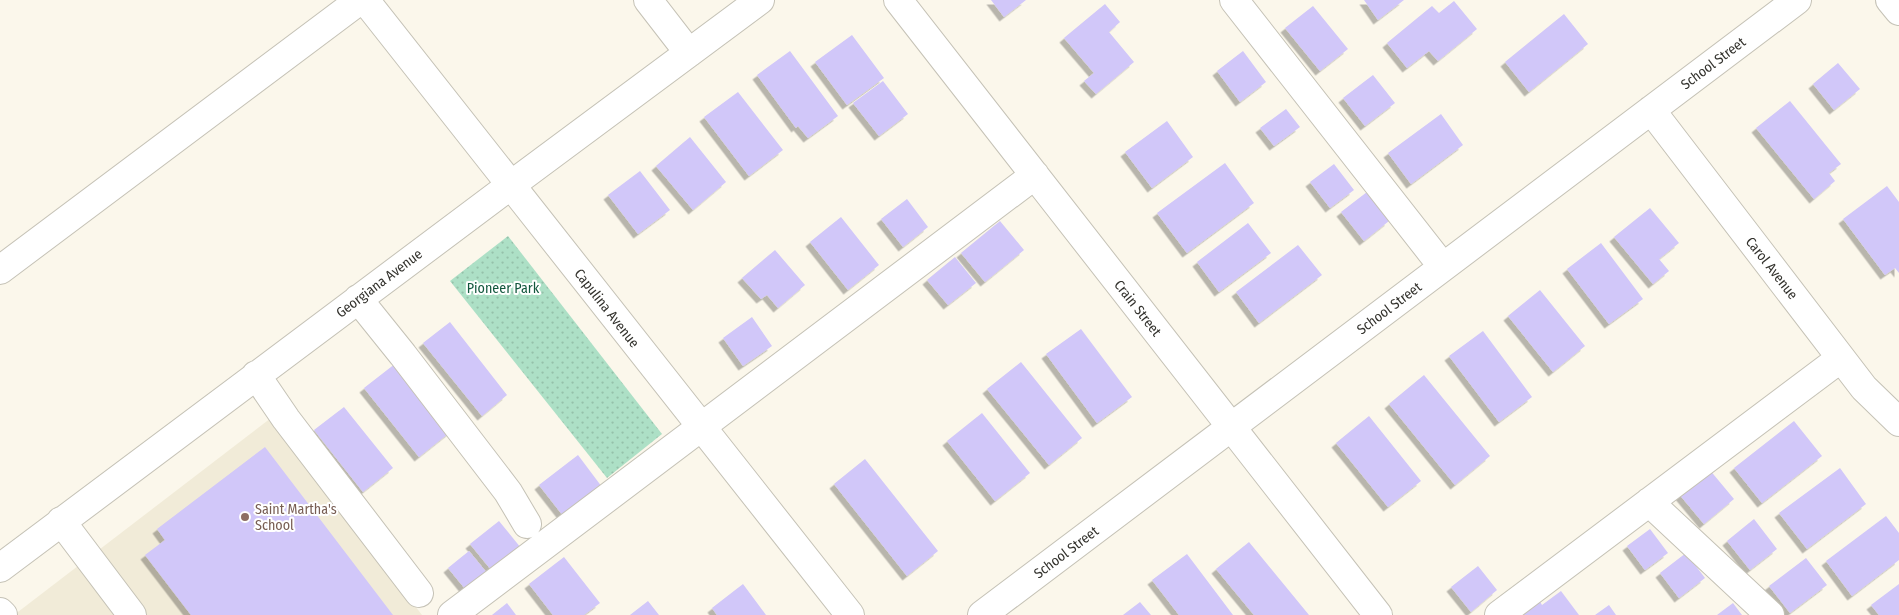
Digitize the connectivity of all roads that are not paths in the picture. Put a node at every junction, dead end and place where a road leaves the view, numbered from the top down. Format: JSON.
{"nodes":[{"id":1,"x":360,"y":0,"type":"edge"},
{"id":2,"x":365,"y":0,"type":"edge"},
{"id":3,"x":648,"y":0,"type":"edge"},
{"id":4,"x":760,"y":0,"type":"edge"},
{"id":5,"x":898,"y":0,"type":"edge"},
{"id":6,"x":1234,"y":0,"type":"edge"},
{"id":7,"x":1797,"y":0,"type":"edge"},
{"id":8,"x":1890,"y":0,"type":"edge"},
{"id":9,"x":1899,"y":11,"type":"edge"},
{"id":10,"x":689,"y":53,"type":"junction"},
{"id":11,"x":1651,"y":110,"type":"junction"},
{"id":12,"x":1035,"y":175,"type":"junction"},
{"id":13,"x":511,"y":185,"type":"junction"},
{"id":14,"x":1442,"y":267,"type":"junction"},
{"id":15,"x":0,"y":270,"type":"edge"},
{"id":16,"x":358,"y":299,"type":"junction"},
{"id":17,"x":1841,"y":358,"type":"junction"},
{"id":18,"x":256,"y":375,"type":"junction"},
{"id":19,"x":1899,"y":422,"type":"edge"},
{"id":20,"x":702,"y":427,"type":"junction"},
{"id":21,"x":1231,"y":427,"type":"junction"},
{"id":22,"x":1649,"y":502,"type":"junction"},
{"id":23,"x":61,"y":521,"type":"junction"},
{"id":24,"x":527,"y":524,"type":"dead end"},
{"id":25,"x":0,"y":568,"type":"edge"},
{"id":26,"x":419,"y":593,"type":"dead end"},
{"id":27,"x":0,"y":612,"type":"edge"},
{"id":28,"x":3,"y":615,"type":"edge"},
{"id":29,"x":132,"y":615,"type":"edge"},
{"id":30,"x":452,"y":615,"type":"edge"},
{"id":31,"x":850,"y":615,"type":"edge"},
{"id":32,"x":982,"y":615,"type":"edge"},
{"id":33,"x":1378,"y":615,"type":"edge"},
{"id":34,"x":1499,"y":615,"type":"edge"},
{"id":35,"x":1770,"y":615,"type":"edge"}],
"edges":[{"from":1,"to":15,"type":"street"},
{"from":2,"to":13,"type":"street","name":"Capulina Avenue"},
{"from":3,"to":10,"type":"street"},
{"from":4,"to":10,"type":"street","name":"Georgiana Avenue"},
{"from":5,"to":12,"type":"street","name":"Crain Street"},
{"from":6,"to":14,"type":"street"},
{"from":7,"to":11,"type":"street","name":"School Street"},
{"from":8,"to":9,"type":"street"},
{"from":10,"to":13,"type":"street","name":"Georgiana Avenue"},
{"from":11,"to":14,"type":"street","name":"School Street"},
{"from":11,"to":17,"type":"street","name":"Carol Avenue"},
{"from":12,"to":20,"type":"street"},
{"from":12,"to":21,"type":"street","name":"Crain Street"},
{"from":13,"to":16,"type":"street","name":"Georgiana Avenue"},
{"from":13,"to":20,"type":"street","name":"Capulina Avenue"},
{"from":14,"to":21,"type":"street","name":"School Street"},
{"from":16,"to":18,"type":"street","name":"Georgiana Avenue"},
{"from":16,"to":24,"type":"street"},
{"from":17,"to":19,"type":"street","name":"Carol Avenue"},
{"from":17,"to":22,"type":"street"},
{"from":18,"to":23,"type":"street","name":"Georgiana Avenue"},
{"from":18,"to":26,"type":"street"},
{"from":20,"to":30,"type":"street"},
{"from":20,"to":31,"type":"street","name":"Capulina Avenue"},
{"from":21,"to":32,"type":"street","name":"School Street"},
{"from":21,"to":33,"type":"street","name":"Crain Street"},
{"from":22,"to":34,"type":"street"},
{"from":22,"to":35,"type":"street"},
{"from":23,"to":25,"type":"street","name":"Georgiana Avenue"},
{"from":23,"to":29,"type":"street"},
{"from":27,"to":28,"type":"street"}]}
